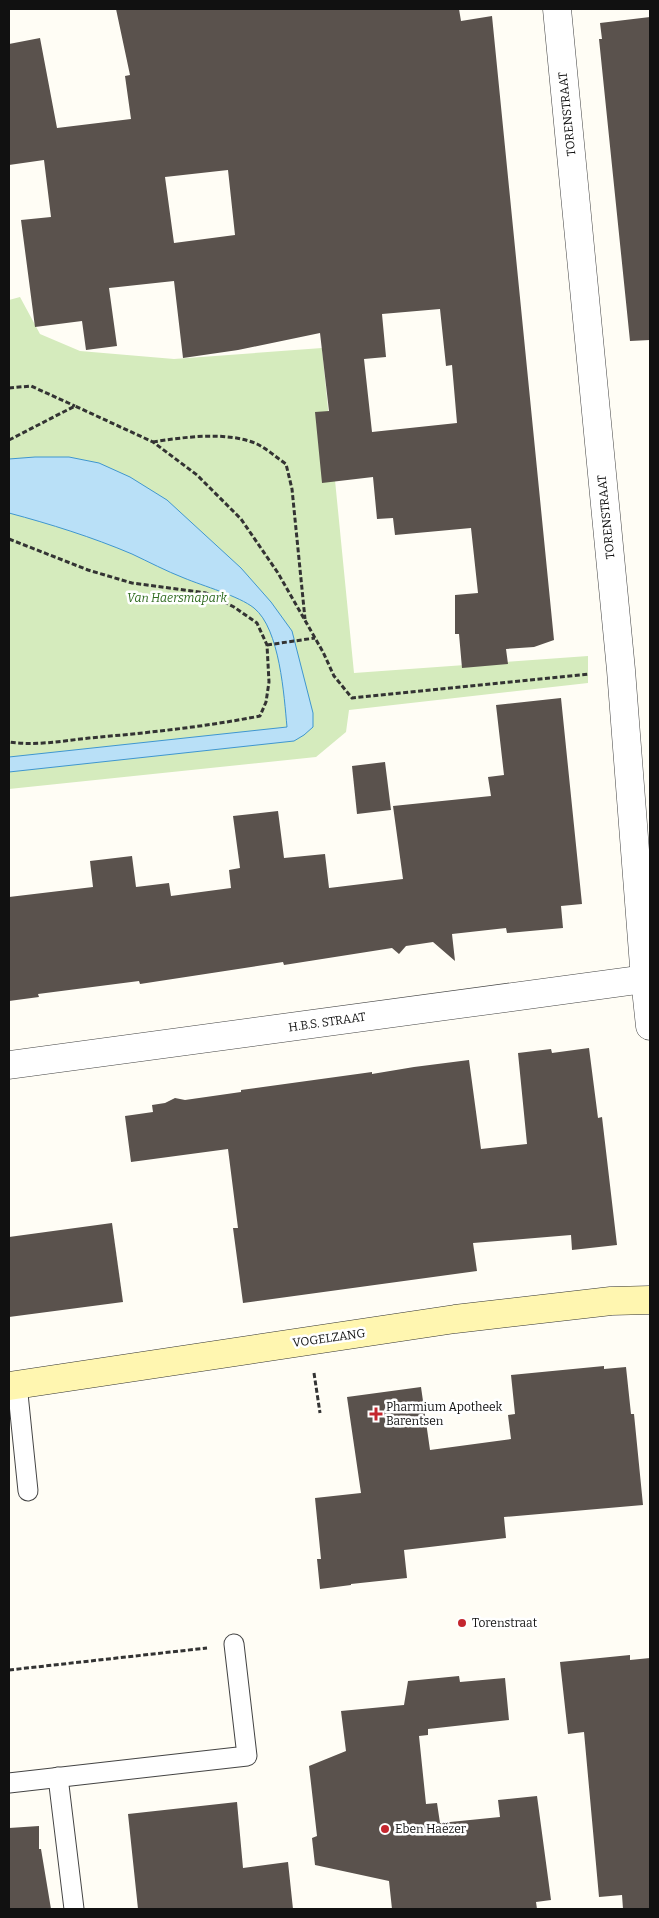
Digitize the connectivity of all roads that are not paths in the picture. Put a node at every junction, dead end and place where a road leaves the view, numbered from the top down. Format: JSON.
{"nodes":[{"id":1,"x":557,"y":9,"type":"edge"},
{"id":2,"x":645,"y":979,"type":"junction"},
{"id":3,"x":650,"y":1026,"type":"edge"},
{"id":4,"x":9,"y":1065,"type":"edge"},
{"id":5,"x":650,"y":1300,"type":"edge"},
{"id":6,"x":13,"y":1385,"type":"edge"},
{"id":7,"x":28,"y":1491,"type":"dead end"},
{"id":8,"x":234,"y":1644,"type":"road end"},
{"id":9,"x":58,"y":1777,"type":"junction"},
{"id":10,"x":9,"y":1782,"type":"edge"},
{"id":11,"x":74,"y":1909,"type":"edge"}],
"edges":[{"from":1,"to":2,"type":"street","name":"TORENSTRAAT"},
{"from":2,"to":3,"type":"street","name":"TORENSTRAAT"},
{"from":2,"to":4,"type":"street","name":"H.B.S. STRAAT"},
{"from":5,"to":6,"type":"street","name":"VOGELZANG"},
{"from":6,"to":7,"type":"lane"},
{"from":8,"to":9,"type":"lane"},
{"from":9,"to":10,"type":"lane"},
{"from":9,"to":11,"type":"lane"}]}
